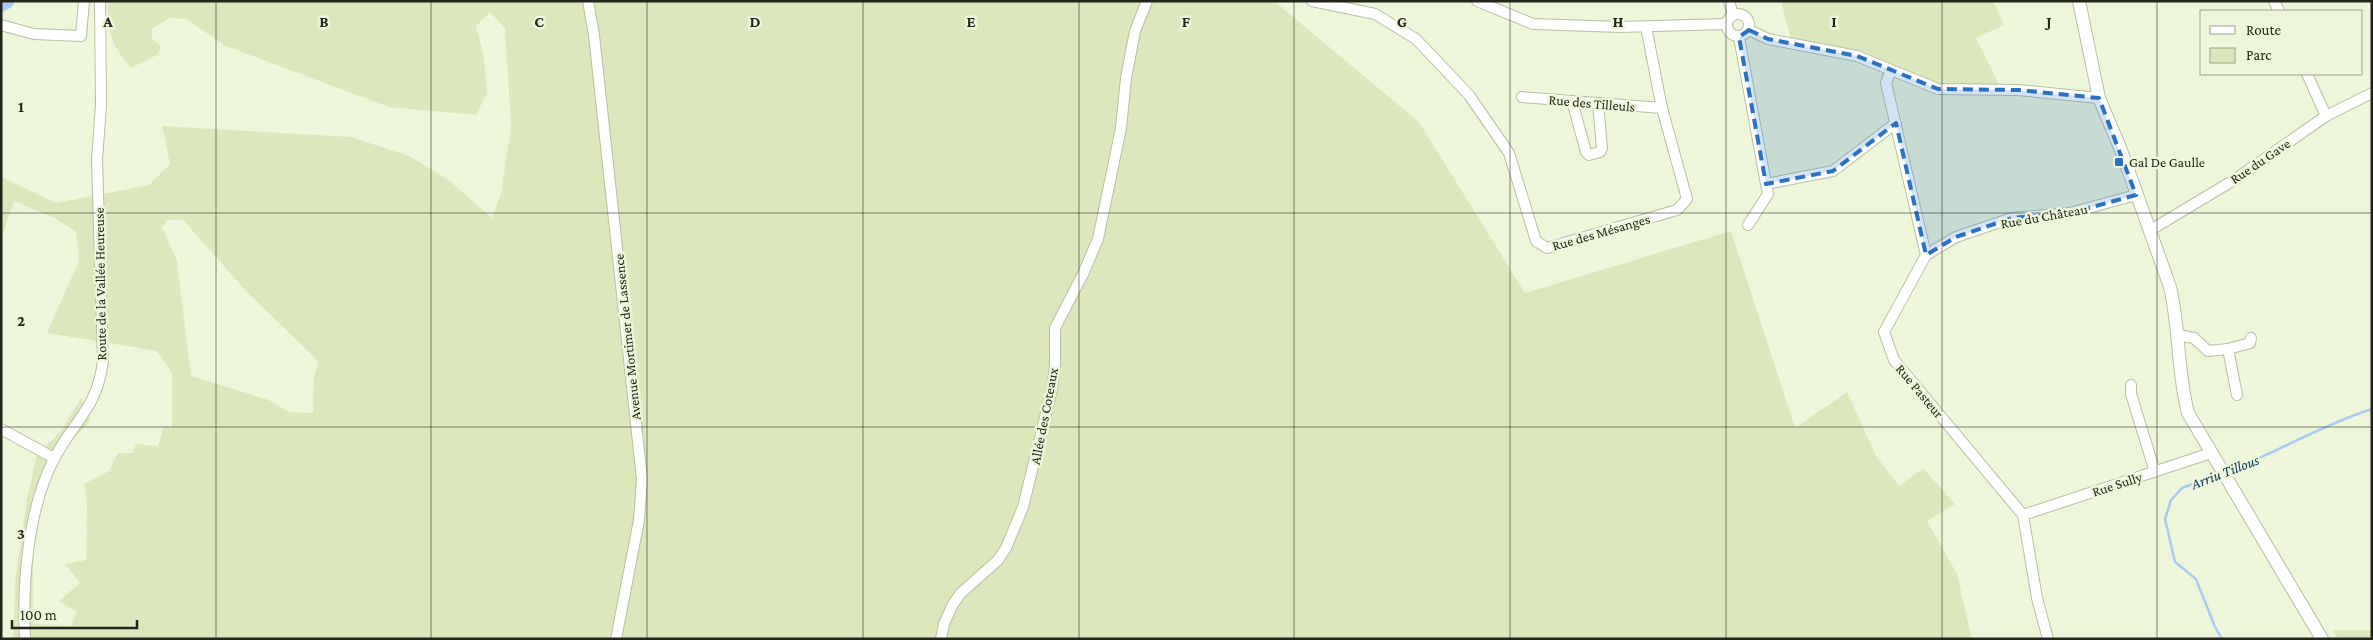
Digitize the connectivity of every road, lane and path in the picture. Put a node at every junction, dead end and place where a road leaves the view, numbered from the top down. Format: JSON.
{"nodes":[{"id":1,"x":84,"y":1,"type":"edge"},
{"id":2,"x":100,"y":1,"type":"edge"},
{"id":3,"x":588,"y":1,"type":"edge"},
{"id":4,"x":1147,"y":1,"type":"edge"},
{"id":5,"x":1312,"y":1,"type":"edge"},
{"id":6,"x":1477,"y":1,"type":"edge"},
{"id":7,"x":1729,"y":1,"type":"edge"},
{"id":8,"x":2079,"y":1,"type":"edge"},
{"id":9,"x":1733,"y":15,"type":"junction"},
{"id":10,"x":1727,"y":24,"type":"junction"},
{"id":11,"x":1,"y":25,"type":"edge"},
{"id":12,"x":1646,"y":27,"type":"junction"},
{"id":13,"x":1749,"y":30,"type":"junction"},
{"id":14,"x":1739,"y":37,"type":"junction"},
{"id":15,"x":1890,"y":70,"type":"junction"},
{"id":16,"x":2307,"y":75,"type":"edge"},
{"id":17,"x":2372,"y":93,"type":"edge"},
{"id":18,"x":1522,"y":97,"type":"dead end"},
{"id":19,"x":2099,"y":98,"type":"junction"},
{"id":20,"x":1572,"y":101,"type":"junction"},
{"id":21,"x":1598,"y":104,"type":"junction"},
{"id":22,"x":1662,"y":108,"type":"junction"},
{"id":23,"x":2326,"y":116,"type":"junction"},
{"id":24,"x":1896,"y":122,"type":"junction"},
{"id":25,"x":1766,"y":184,"type":"junction"},
{"id":26,"x":2136,"y":195,"type":"junction"},
{"id":27,"x":1748,"y":225,"type":"dead end"},
{"id":28,"x":2149,"y":231,"type":"junction"},
{"id":29,"x":1926,"y":255,"type":"junction"},
{"id":30,"x":2178,"y":335,"type":"junction"},
{"id":31,"x":2251,"y":338,"type":"dead end"},
{"id":32,"x":2228,"y":349,"type":"junction"},
{"id":33,"x":2131,"y":385,"type":"dead end"},
{"id":34,"x":2237,"y":395,"type":"dead end"},
{"id":35,"x":1,"y":429,"type":"edge"},
{"id":36,"x":54,"y":458,"type":"junction"},
{"id":37,"x":2214,"y":458,"type":"junction"},
{"id":38,"x":2155,"y":472,"type":"junction"},
{"id":39,"x":2023,"y":515,"type":"junction"},
{"id":40,"x":25,"y":639,"type":"edge"},
{"id":41,"x":616,"y":639,"type":"edge"},
{"id":42,"x":941,"y":639,"type":"edge"},
{"id":43,"x":2048,"y":639,"type":"edge"},
{"id":44,"x":2322,"y":639,"type":"edge"}],
"edges":[{"from":1,"to":11,"type":"street"},
{"from":2,"to":36,"type":"street","name":"Route de la Vallée Heureuse"},
{"from":3,"to":41,"type":"street","name":"Avenue Mortimer de Lassence"},
{"from":4,"to":42,"type":"street","name":"Allée des Coteaux"},
{"from":5,"to":22,"type":"street","name":"Rue des Mésanges"},
{"from":6,"to":12,"type":"street"},
{"from":7,"to":9,"type":"street"},
{"from":8,"to":19,"type":"main road"},
{"from":9,"to":10,"type":"street"},
{"from":9,"to":13,"type":"street"},
{"from":10,"to":12,"type":"street"},
{"from":10,"to":14,"type":"street"},
{"from":12,"to":22,"type":"street","name":"Rue des Mésanges"},
{"from":13,"to":14,"type":"street"},
{"from":13,"to":15,"type":"street"},
{"from":14,"to":25,"type":"street"},
{"from":15,"to":19,"type":"street"},
{"from":15,"to":24,"type":"street"},
{"from":16,"to":23,"type":"street"},
{"from":17,"to":23,"type":"street","name":"Rue du Gave"},
{"from":18,"to":20,"type":"street","name":"Rue des Tilleuls"},
{"from":19,"to":26,"type":"main road"},
{"from":20,"to":21,"type":"street","name":"Rue des Tilleuls"},
{"from":20,"to":21,"type":"street"},
{"from":21,"to":22,"type":"street","name":"Rue des Tilleuls"},
{"from":23,"to":28,"type":"street","name":"Rue du Gave"},
{"from":24,"to":25,"type":"street"},
{"from":24,"to":29,"type":"street"},
{"from":25,"to":27,"type":"street"},
{"from":26,"to":28,"type":"main road"},
{"from":26,"to":29,"type":"street","name":"Rue du Château"},
{"from":28,"to":30,"type":"main road"},
{"from":29,"to":39,"type":"street","name":"Rue Pasteur"},
{"from":30,"to":32,"type":"street"},
{"from":30,"to":37,"type":"main road"},
{"from":31,"to":32,"type":"street"},
{"from":32,"to":34,"type":"street"},
{"from":33,"to":38,"type":"street"},
{"from":35,"to":36,"type":"street"},
{"from":36,"to":40,"type":"street","name":"Route de la Vallée Heureuse"},
{"from":37,"to":38,"type":"street","name":"Rue Sully"},
{"from":37,"to":44,"type":"main road"},
{"from":38,"to":39,"type":"street","name":"Rue Sully"},
{"from":39,"to":43,"type":"street"}]}
